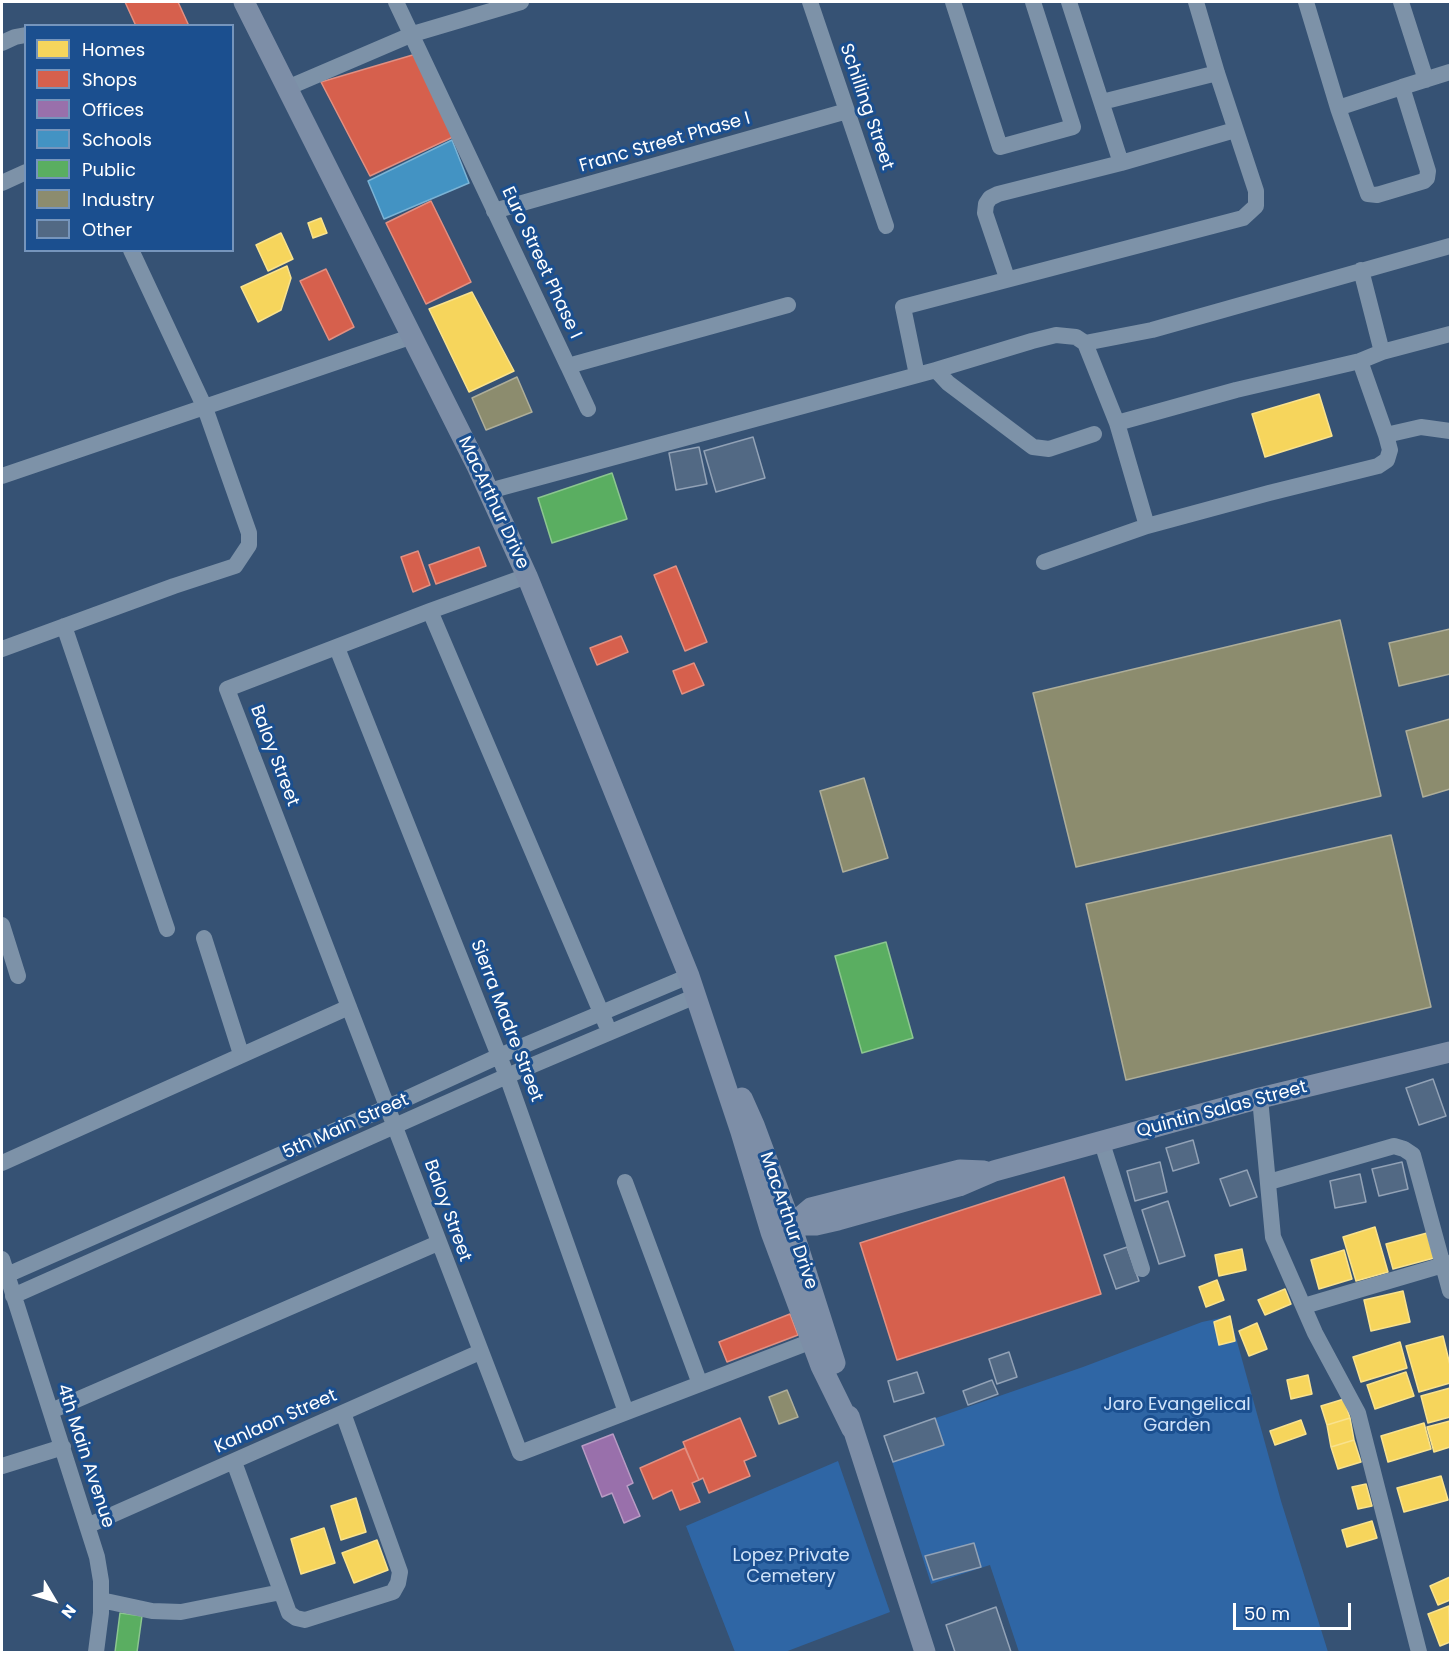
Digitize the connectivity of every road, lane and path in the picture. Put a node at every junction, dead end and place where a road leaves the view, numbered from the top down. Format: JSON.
{"nodes":[{"id":1,"x":244,"y":2,"type":"edge"},
{"id":2,"x":396,"y":2,"type":"edge"},
{"id":3,"x":521,"y":2,"type":"edge"},
{"id":4,"x":810,"y":2,"type":"edge"},
{"id":5,"x":953,"y":2,"type":"edge"},
{"id":6,"x":1033,"y":2,"type":"edge"},
{"id":7,"x":1070,"y":2,"type":"edge"},
{"id":8,"x":1196,"y":2,"type":"edge"},
{"id":9,"x":1306,"y":2,"type":"edge"},
{"id":10,"x":1401,"y":2,"type":"edge"},
{"id":11,"x":413,"y":34,"type":"junction"},
{"id":12,"x":24,"y":36,"type":"edge"},
{"id":13,"x":2,"y":43,"type":"edge"},
{"id":14,"x":1450,"y":72,"type":"edge"},
{"id":15,"x":1217,"y":73,"type":"junction"},
{"id":16,"x":1426,"y":80,"type":"junction"},
{"id":17,"x":1402,"y":87,"type":"junction"},
{"id":18,"x":287,"y":88,"type":"junction"},
{"id":19,"x":1102,"y":102,"type":"junction"},
{"id":20,"x":1338,"y":108,"type":"junction"},
{"id":21,"x":847,"y":111,"type":"junction"},
{"id":22,"x":1235,"y":130,"type":"junction"},
{"id":23,"x":1120,"y":163,"type":"junction"},
{"id":24,"x":24,"y":173,"type":"edge"},
{"id":25,"x":2,"y":183,"type":"edge"},
{"id":26,"x":494,"y":211,"type":"junction"},
{"id":27,"x":886,"y":226,"type":"dead end"},
{"id":28,"x":1450,"y":246,"type":"edge"},
{"id":29,"x":132,"y":252,"type":"edge"},
{"id":30,"x":1361,"y":270,"type":"junction"},
{"id":31,"x":1007,"y":278,"type":"junction"},
{"id":32,"x":788,"y":305,"type":"dead end"},
{"id":33,"x":1450,"y":334,"type":"edge"},
{"id":34,"x":413,"y":336,"type":"junction"},
{"id":35,"x":1084,"y":342,"type":"junction"},
{"id":36,"x":1382,"y":352,"type":"junction"},
{"id":37,"x":1360,"y":361,"type":"junction"},
{"id":38,"x":568,"y":366,"type":"junction"},
{"id":39,"x":936,"y":370,"type":"junction"},
{"id":40,"x":917,"y":375,"type":"junction"},
{"id":41,"x":205,"y":408,"type":"junction"},
{"id":42,"x":588,"y":408,"type":"dead end"},
{"id":43,"x":1117,"y":423,"type":"junction"},
{"id":44,"x":1450,"y":431,"type":"edge"},
{"id":45,"x":1094,"y":434,"type":"dead end"},
{"id":46,"x":1386,"y":435,"type":"junction"},
{"id":47,"x":2,"y":476,"type":"edge"},
{"id":48,"x":489,"y":491,"type":"junction"},
{"id":49,"x":1147,"y":526,"type":"junction"},
{"id":50,"x":1044,"y":562,"type":"dead end"},
{"id":51,"x":527,"y":576,"type":"junction"},
{"id":52,"x":430,"y":611,"type":"junction"},
{"id":53,"x":64,"y":626,"type":"junction"},
{"id":54,"x":338,"y":648,"type":"junction"},
{"id":55,"x":2,"y":649,"type":"edge"},
{"id":56,"x":2,"y":925,"type":"edge"},
{"id":57,"x":167,"y":928,"type":"dead end"},
{"id":58,"x":204,"y":938,"type":"dead end"},
{"id":59,"x":18,"y":976,"type":"dead end"},
{"id":60,"x":693,"y":986,"type":"junction"},
{"id":61,"x":349,"y":1007,"type":"junction"},
{"id":62,"x":601,"y":1013,"type":"junction"},
{"id":63,"x":609,"y":1033,"type":"junction"},
{"id":64,"x":1450,"y":1052,"type":"edge"},
{"id":65,"x":241,"y":1054,"type":"junction"},
{"id":66,"x":499,"y":1056,"type":"junction"},
{"id":67,"x":507,"y":1076,"type":"junction"},
{"id":68,"x":1260,"y":1098,"type":"junction"},
{"id":69,"x":388,"y":1107,"type":"junction"},
{"id":70,"x":396,"y":1127,"type":"junction"},
{"id":71,"x":1102,"y":1143,"type":"junction"},
{"id":72,"x":2,"y":1163,"type":"edge"},
{"id":73,"x":625,"y":1182,"type":"dead end"},
{"id":74,"x":1269,"y":1182,"type":"junction"},
{"id":75,"x":781,"y":1229,"type":"junction"},
{"id":76,"x":438,"y":1243,"type":"junction"},
{"id":77,"x":1447,"y":1264,"type":"edge"},
{"id":78,"x":4,"y":1267,"type":"edge"},
{"id":79,"x":1142,"y":1269,"type":"dead end"},
{"id":80,"x":1450,"y":1291,"type":"edge"},
{"id":81,"x":13,"y":1296,"type":"junction"},
{"id":82,"x":1304,"y":1306,"type":"junction"},
{"id":83,"x":812,"y":1341,"type":"junction"},
{"id":84,"x":480,"y":1352,"type":"junction"},
{"id":85,"x":700,"y":1384,"type":"junction"},
{"id":86,"x":51,"y":1411,"type":"junction"},
{"id":87,"x":626,"y":1412,"type":"junction"},
{"id":88,"x":343,"y":1413,"type":"junction"},
{"id":89,"x":852,"y":1429,"type":"junction"},
{"id":90,"x":63,"y":1447,"type":"junction"},
{"id":91,"x":234,"y":1462,"type":"junction"},
{"id":92,"x":2,"y":1466,"type":"edge"},
{"id":93,"x":87,"y":1526,"type":"junction"},
{"id":94,"x":281,"y":1592,"type":"junction"},
{"id":95,"x":101,"y":1600,"type":"junction"},
{"id":96,"x":96,"y":1653,"type":"edge"},
{"id":97,"x":926,"y":1653,"type":"edge"},
{"id":98,"x":1419,"y":1653,"type":"edge"}],
"edges":[{"from":1,"to":18,"type":"main road","name":"MacArthur Drive"},
{"from":2,"to":11,"type":"street","name":"Euro Street Phase I"},
{"from":3,"to":11,"type":"street"},
{"from":4,"to":21,"type":"street","name":"Schilling Street"},
{"from":5,"to":6,"type":"street"},
{"from":7,"to":19,"type":"street"},
{"from":8,"to":15,"type":"street"},
{"from":9,"to":20,"type":"street"},
{"from":10,"to":16,"type":"street"},
{"from":11,"to":18,"type":"street"},
{"from":11,"to":26,"type":"street","name":"Euro Street Phase I"},
{"from":12,"to":13,"type":"street"},
{"from":14,"to":16,"type":"street"},
{"from":15,"to":19,"type":"street"},
{"from":15,"to":22,"type":"street"},
{"from":16,"to":17,"type":"street"},
{"from":17,"to":20,"type":"street"},
{"from":17,"to":20,"type":"street"},
{"from":18,"to":34,"type":"main road","name":"MacArthur Drive"},
{"from":19,"to":23,"type":"street"},
{"from":21,"to":26,"type":"street","name":"Franc Street Phase I"},
{"from":21,"to":27,"type":"street","name":"Schilling Street"},
{"from":22,"to":23,"type":"street"},
{"from":22,"to":31,"type":"street"},
{"from":23,"to":31,"type":"street"},
{"from":24,"to":25,"type":"street"},
{"from":26,"to":38,"type":"street","name":"Euro Street Phase I"},
{"from":28,"to":30,"type":"street"},
{"from":29,"to":41,"type":"street"},
{"from":30,"to":35,"type":"street"},
{"from":30,"to":36,"type":"street"},
{"from":31,"to":40,"type":"street"},
{"from":32,"to":38,"type":"street","name":"Euro Street Phase I"},
{"from":33,"to":36,"type":"street"},
{"from":34,"to":41,"type":"street"},
{"from":34,"to":48,"type":"main road","name":"MacArthur Drive"},
{"from":35,"to":39,"type":"street"},
{"from":35,"to":43,"type":"street"},
{"from":36,"to":37,"type":"street"},
{"from":37,"to":43,"type":"street"},
{"from":37,"to":46,"type":"street"},
{"from":38,"to":42,"type":"street"},
{"from":39,"to":40,"type":"street"},
{"from":39,"to":45,"type":"street"},
{"from":40,"to":48,"type":"street"},
{"from":41,"to":47,"type":"street"},
{"from":41,"to":53,"type":"street"},
{"from":43,"to":49,"type":"street"},
{"from":44,"to":46,"type":"street"},
{"from":46,"to":49,"type":"street"},
{"from":48,"to":51,"type":"main road","name":"MacArthur Drive"},
{"from":49,"to":50,"type":"street"},
{"from":51,"to":52,"type":"street"},
{"from":51,"to":60,"type":"main road","name":"MacArthur Drive"},
{"from":52,"to":54,"type":"street"},
{"from":52,"to":62,"type":"street"},
{"from":53,"to":55,"type":"street"},
{"from":53,"to":57,"type":"street"},
{"from":54,"to":61,"type":"street","name":"Baloy Street"},
{"from":54,"to":66,"type":"street","name":"Sierra Madre Street"},
{"from":56,"to":59,"type":"street"},
{"from":58,"to":65,"type":"street"},
{"from":60,"to":62,"type":"street","name":"5th Main Street"},
{"from":60,"to":63,"type":"street","name":"5th Main Street"},
{"from":60,"to":75,"type":"main road","name":"MacArthur Drive"},
{"from":61,"to":65,"type":"street"},
{"from":61,"to":69,"type":"street","name":"Baloy Street"},
{"from":62,"to":63,"type":"street"},
{"from":62,"to":66,"type":"street","name":"5th Main Street"},
{"from":63,"to":67,"type":"street","name":"5th Main Street"},
{"from":64,"to":68,"type":"main road","name":"Quintin Salas Street"},
{"from":65,"to":72,"type":"street"},
{"from":66,"to":67,"type":"street","name":"Sierra Madre Street"},
{"from":66,"to":69,"type":"street","name":"5th Main Street"},
{"from":67,"to":70,"type":"street","name":"5th Main Street"},
{"from":67,"to":87,"type":"street","name":"Sierra Madre Street"},
{"from":68,"to":71,"type":"main road","name":"Quintin Salas Street"},
{"from":68,"to":74,"type":"street"},
{"from":69,"to":70,"type":"street","name":"Baloy Street"},
{"from":69,"to":78,"type":"street","name":"5th Main Street"},
{"from":70,"to":76,"type":"street","name":"Baloy Street"},
{"from":70,"to":81,"type":"street","name":"5th Main Street"},
{"from":71,"to":75,"type":"main road","name":"Quintin Salas Street"},
{"from":71,"to":79,"type":"street"},
{"from":73,"to":85,"type":"street"},
{"from":74,"to":77,"type":"street"},
{"from":74,"to":82,"type":"street"},
{"from":75,"to":83,"type":"main road","name":"MacArthur Drive"},
{"from":75,"to":89,"type":"main road","name":"MacArthur Drive"},
{"from":76,"to":84,"type":"street","name":"Baloy Street"},
{"from":76,"to":86,"type":"street"},
{"from":77,"to":80,"type":"street"},
{"from":77,"to":82,"type":"street"},
{"from":78,"to":81,"type":"street","name":"4th Main Avenue"},
{"from":81,"to":86,"type":"street","name":"4th Main Avenue"},
{"from":82,"to":98,"type":"street"},
{"from":83,"to":85,"type":"street","name":"Baloy Street"},
{"from":83,"to":89,"type":"main road","name":"MacArthur Drive"},
{"from":84,"to":87,"type":"street","name":"Baloy Street"},
{"from":84,"to":88,"type":"street","name":"Kanlaon Street"},
{"from":85,"to":87,"type":"street","name":"Baloy Street"},
{"from":86,"to":90,"type":"street","name":"4th Main Avenue"},
{"from":88,"to":91,"type":"street","name":"Kanlaon Street"},
{"from":88,"to":94,"type":"street"},
{"from":89,"to":97,"type":"main road","name":"MacArthur Drive"},
{"from":90,"to":92,"type":"street"},
{"from":90,"to":93,"type":"street","name":"4th Main Avenue"},
{"from":91,"to":93,"type":"street","name":"Kanlaon Street"},
{"from":91,"to":94,"type":"street"},
{"from":93,"to":95,"type":"street","name":"4th Main Avenue"},
{"from":94,"to":95,"type":"street"},
{"from":95,"to":96,"type":"street","name":"4th Main Avenue"}]}
